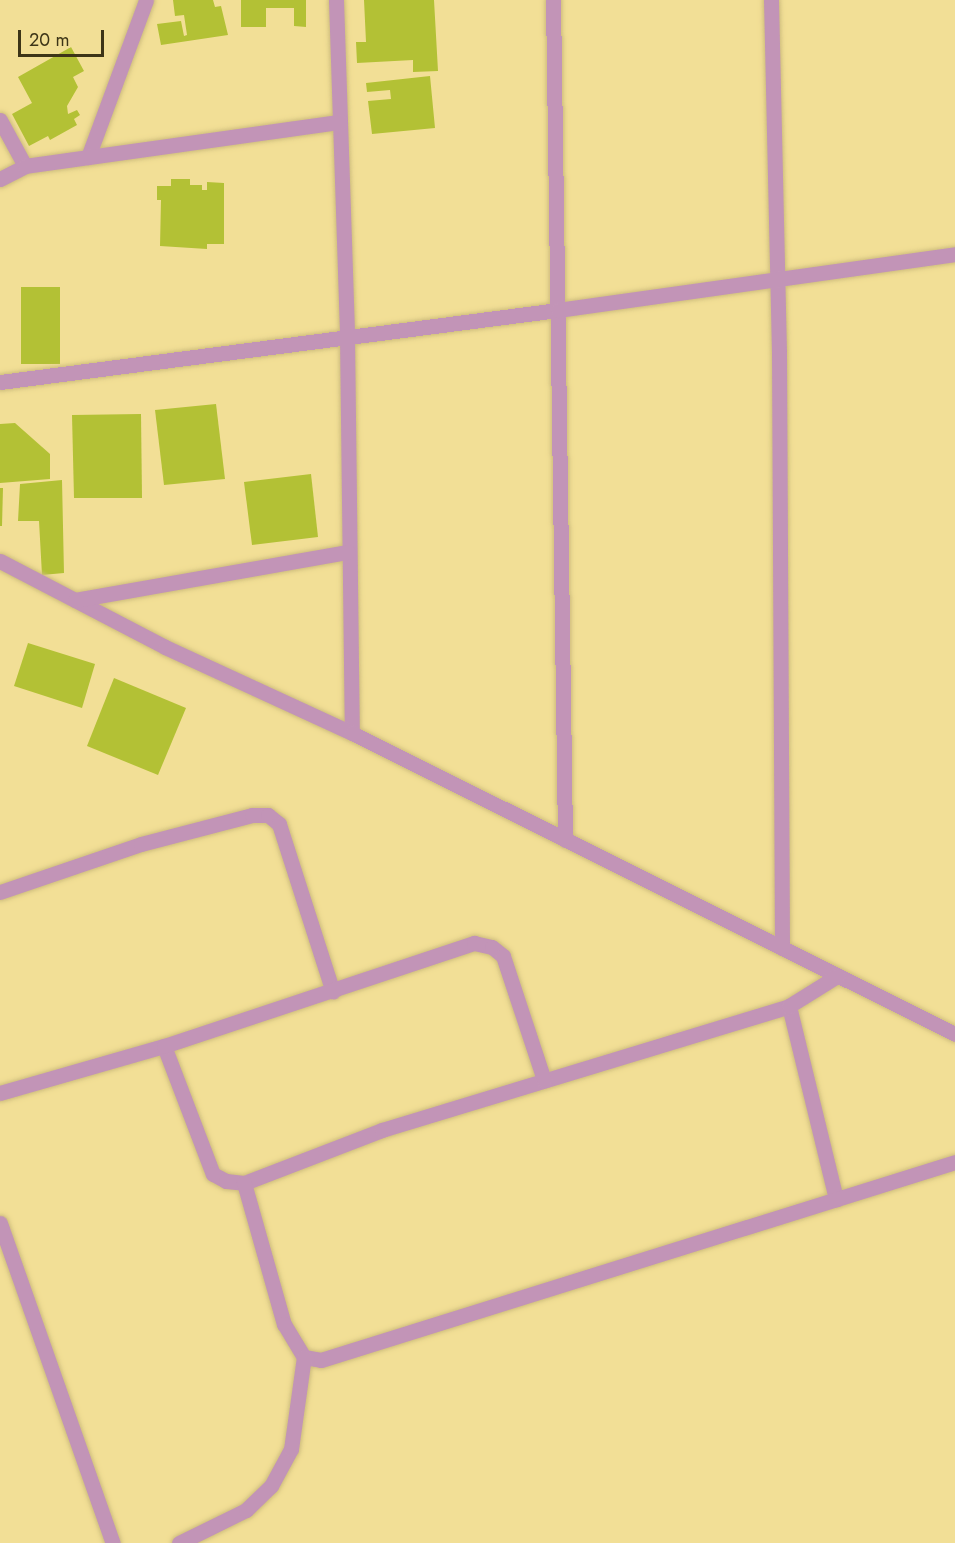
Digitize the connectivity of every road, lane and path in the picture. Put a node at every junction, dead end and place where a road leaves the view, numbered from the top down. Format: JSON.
{"nodes":[{"id":1,"x":146,"y":0,"type":"edge"},
{"id":2,"x":336,"y":0,"type":"edge"},
{"id":3,"x":553,"y":0,"type":"edge"},
{"id":4,"x":771,"y":0,"type":"edge"},
{"id":5,"x":0,"y":120,"type":"edge"},
{"id":6,"x":340,"y":122,"type":"junction"},
{"id":7,"x":88,"y":157,"type":"junction"},
{"id":8,"x":25,"y":166,"type":"junction"},
{"id":9,"x":0,"y":179,"type":"edge"},
{"id":10,"x":955,"y":254,"type":"edge"},
{"id":11,"x":777,"y":276,"type":"junction"},
{"id":12,"x":558,"y":310,"type":"junction"},
{"id":13,"x":347,"y":336,"type":"junction"},
{"id":14,"x":0,"y":382,"type":"edge"},
{"id":15,"x":348,"y":552,"type":"junction"},
{"id":16,"x":0,"y":561,"type":"edge"},
{"id":17,"x":75,"y":600,"type":"junction"},
{"id":18,"x":352,"y":733,"type":"junction"},
{"id":19,"x":566,"y":840,"type":"junction"},
{"id":20,"x":0,"y":892,"type":"edge"},
{"id":21,"x":782,"y":948,"type":"junction"},
{"id":22,"x":837,"y":976,"type":"junction"},
{"id":23,"x":333,"y":992,"type":"junction"},
{"id":24,"x":789,"y":1006,"type":"junction"},
{"id":25,"x":955,"y":1034,"type":"edge"},
{"id":26,"x":164,"y":1046,"type":"junction"},
{"id":27,"x":544,"y":1080,"type":"junction"},
{"id":28,"x":0,"y":1093,"type":"edge"},
{"id":29,"x":955,"y":1162,"type":"edge"},
{"id":30,"x":244,"y":1183,"type":"junction"},
{"id":31,"x":836,"y":1199,"type":"junction"},
{"id":32,"x":0,"y":1223,"type":"edge"},
{"id":33,"x":304,"y":1358,"type":"junction"},
{"id":34,"x":113,"y":1543,"type":"edge"},
{"id":35,"x":179,"y":1543,"type":"edge"}],
"edges":[{"from":1,"to":7,"type":"street"},
{"from":2,"to":6,"type":"street"},
{"from":3,"to":12,"type":"street"},
{"from":4,"to":11,"type":"street"},
{"from":5,"to":8,"type":"street"},
{"from":6,"to":7,"type":"street"},
{"from":6,"to":13,"type":"street"},
{"from":7,"to":8,"type":"street"},
{"from":8,"to":9,"type":"street"},
{"from":10,"to":11,"type":"street"},
{"from":11,"to":12,"type":"street"},
{"from":11,"to":21,"type":"street"},
{"from":12,"to":13,"type":"street"},
{"from":12,"to":19,"type":"street"},
{"from":13,"to":14,"type":"street"},
{"from":13,"to":15,"type":"street"},
{"from":15,"to":17,"type":"street"},
{"from":15,"to":18,"type":"street"},
{"from":16,"to":17,"type":"street"},
{"from":17,"to":18,"type":"street"},
{"from":18,"to":19,"type":"street"},
{"from":19,"to":21,"type":"street"},
{"from":20,"to":23,"type":"street"},
{"from":21,"to":22,"type":"street"},
{"from":22,"to":24,"type":"street"},
{"from":22,"to":25,"type":"street"},
{"from":23,"to":26,"type":"street"},
{"from":23,"to":27,"type":"street"},
{"from":24,"to":27,"type":"street"},
{"from":24,"to":31,"type":"street"},
{"from":26,"to":28,"type":"street"},
{"from":26,"to":30,"type":"street"},
{"from":27,"to":30,"type":"street"},
{"from":29,"to":31,"type":"street"},
{"from":30,"to":33,"type":"street"},
{"from":31,"to":33,"type":"street"},
{"from":32,"to":34,"type":"street"},
{"from":33,"to":35,"type":"street"}]}
